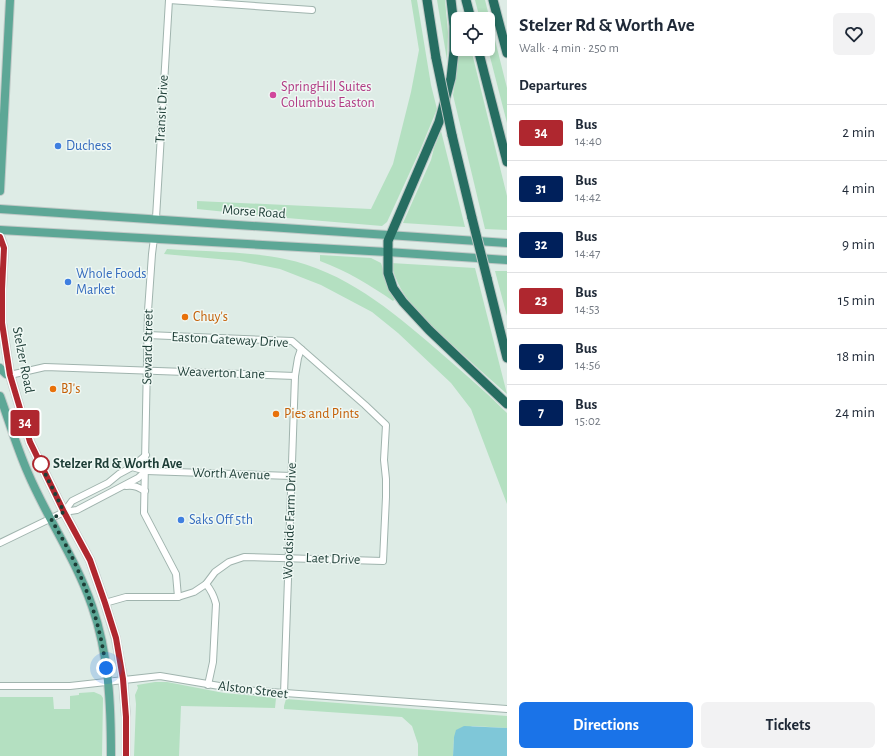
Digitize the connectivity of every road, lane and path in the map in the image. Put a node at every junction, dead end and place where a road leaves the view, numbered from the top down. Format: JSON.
{"nodes":[{"id":1,"x":10,"y":0,"type":"edge"},
{"id":2,"x":169,"y":0,"type":"edge"},
{"id":3,"x":427,"y":0,"type":"edge"},
{"id":4,"x":451,"y":0,"type":"edge"},
{"id":5,"x":466,"y":0,"type":"edge"},
{"id":6,"x":494,"y":0,"type":"edge"},
{"id":7,"x":312,"y":10,"type":"dead end"},
{"id":8,"x":469,"y":12,"type":"edge"},
{"id":9,"x":507,"y":53,"type":"edge"},
{"id":10,"x":480,"y":56,"type":"edge"},
{"id":11,"x":507,"y":162,"type":"edge"},
{"id":12,"x":0,"y":191,"type":"edge"},
{"id":13,"x":0,"y":209,"type":"edge"},
{"id":14,"x":156,"y":218,"type":"junction"},
{"id":15,"x":0,"y":230,"type":"edge"},
{"id":16,"x":390,"y":235,"type":"junction"},
{"id":17,"x":0,"y":236,"type":"edge"},
{"id":18,"x":154,"y":238,"type":"junction"},
{"id":19,"x":507,"y":243,"type":"edge"},
{"id":20,"x":387,"y":252,"type":"junction"},
{"id":21,"x":507,"y":260,"type":"edge"},
{"id":22,"x":147,"y":335,"type":"junction"},
{"id":23,"x":301,"y":349,"type":"junction"},
{"id":24,"x":507,"y":358,"type":"edge"},
{"id":25,"x":0,"y":368,"type":"edge"},
{"id":26,"x":147,"y":370,"type":"junction"},
{"id":27,"x":10,"y":375,"type":"junction"},
{"id":28,"x":295,"y":376,"type":"junction"},
{"id":29,"x":0,"y":396,"type":"edge"},
{"id":30,"x":507,"y":404,"type":"edge"},
{"id":31,"x":146,"y":455,"type":"junction"},
{"id":32,"x":132,"y":467,"type":"junction"},
{"id":33,"x":146,"y":471,"type":"junction"},
{"id":34,"x":292,"y":476,"type":"junction"},
{"id":35,"x":122,"y":486,"type":"junction"},
{"id":36,"x":145,"y":491,"type":"junction"},
{"id":37,"x":64,"y":512,"type":"junction"},
{"id":38,"x":51,"y":519,"type":"junction"},
{"id":39,"x":0,"y":543,"type":"edge"},
{"id":40,"x":289,"y":557,"type":"junction"},
{"id":41,"x":383,"y":561,"type":"joint"},
{"id":42,"x":206,"y":584,"type":"junction"},
{"id":43,"x":178,"y":597,"type":"junction"},
{"id":44,"x":105,"y":603,"type":"junction"},
{"id":45,"x":123,"y":679,"type":"junction"},
{"id":46,"x":108,"y":682,"type":"junction"},
{"id":47,"x":208,"y":685,"type":"junction"},
{"id":48,"x":0,"y":686,"type":"edge"},
{"id":49,"x":284,"y":694,"type":"junction"},
{"id":50,"x":507,"y":709,"type":"edge"},
{"id":51,"x":111,"y":756,"type":"edge"},
{"id":52,"x":126,"y":756,"type":"edge"}],
"edges":[{"from":1,"to":12,"type":"main road"},
{"from":2,"to":7,"type":"street"},
{"from":2,"to":14,"type":"street","name":"Transit Drive"},
{"from":3,"to":24,"type":"highway","bridge":true},
{"from":4,"to":16,"type":"highway"},
{"from":5,"to":8,"type":"highway"},
{"from":6,"to":9,"type":"highway"},
{"from":10,"to":11,"type":"highway"},
{"from":13,"to":14,"type":"main road","name":"Morse Road"},
{"from":14,"to":16,"type":"main road","name":"Morse Road"},
{"from":15,"to":18,"type":"main road"},
{"from":16,"to":19,"type":"main road","name":"Morse Road"},
{"from":16,"to":20,"type":"highway"},
{"from":17,"to":27,"type":"main road","name":"Stelzer Road"},
{"from":18,"to":20,"type":"main road"},
{"from":18,"to":22,"type":"street","name":"Seward Street"},
{"from":20,"to":21,"type":"main road"},
{"from":20,"to":30,"type":"highway"},
{"from":22,"to":23,"type":"street","name":"Easton Gateway Drive"},
{"from":22,"to":26,"type":"street","name":"Seward Street"},
{"from":23,"to":28,"type":"street","name":"Woodside Farm Drive"},
{"from":23,"to":41,"type":"street","name":"Easton Gateway Drive"},
{"from":25,"to":27,"type":"main road"},
{"from":26,"to":27,"type":"street"},
{"from":26,"to":28,"type":"street","name":"Weaverton Lane"},
{"from":26,"to":31,"type":"street","name":"Seward Street"},
{"from":27,"to":37,"type":"main road","name":"Stelzer Road"},
{"from":28,"to":34,"type":"street","name":"Woodside Farm Drive"},
{"from":29,"to":38,"type":"main road","name":"Stelzer Road"},
{"from":31,"to":32,"type":"street"},
{"from":31,"to":33,"type":"street","name":"Seward Street"},
{"from":32,"to":33,"type":"street","name":"Worth Avenue"},
{"from":32,"to":37,"type":"street"},
{"from":33,"to":34,"type":"street","name":"Worth Avenue"},
{"from":33,"to":35,"type":"street"},
{"from":33,"to":36,"type":"street","name":"Seward Street"},
{"from":34,"to":40,"type":"street","name":"Woodside Farm Drive"},
{"from":35,"to":36,"type":"street"},
{"from":35,"to":37,"type":"street"},
{"from":36,"to":43,"type":"street","name":"Seward Street"},
{"from":37,"to":38,"type":"street"},
{"from":37,"to":44,"type":"main road","name":"Stelzer Road"},
{"from":38,"to":39,"type":"street"},
{"from":38,"to":46,"type":"main road","name":"Stelzer Road"},
{"from":40,"to":41,"type":"street","name":"Laet Drive"},
{"from":40,"to":42,"type":"street","name":"Laet Drive"},
{"from":40,"to":49,"type":"street","name":"Woodside Farm Drive"},
{"from":42,"to":43,"type":"street","name":"Laet Drive"},
{"from":42,"to":47,"type":"street"},
{"from":43,"to":44,"type":"street","name":"Laet Drive"},
{"from":44,"to":45,"type":"main road","name":"Stelzer Road"},
{"from":45,"to":46,"type":"street","name":"Alston Street"},
{"from":45,"to":47,"type":"street","name":"Alston Street"},
{"from":45,"to":52,"type":"main road","name":"Stelzer Road"},
{"from":46,"to":48,"type":"street","name":"Alston Street"},
{"from":46,"to":51,"type":"main road","name":"Stelzer Road"},
{"from":47,"to":49,"type":"street","name":"Alston Street"},
{"from":49,"to":50,"type":"street","name":"Alston Street"}]}
